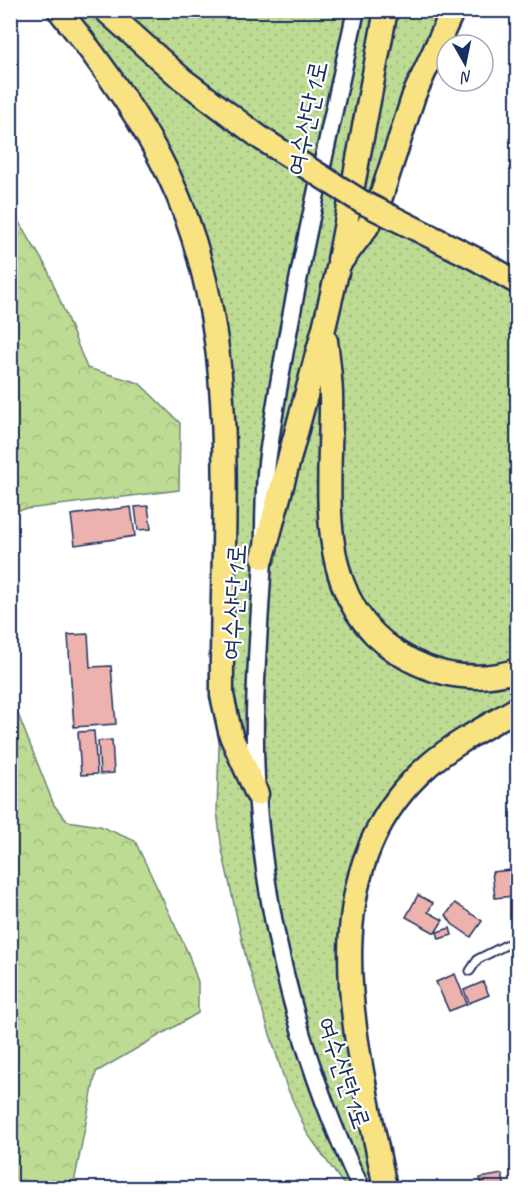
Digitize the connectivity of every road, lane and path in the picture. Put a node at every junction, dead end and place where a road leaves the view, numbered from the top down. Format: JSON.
{"nodes":[{"id":1,"x":59,"y":10,"type":"edge"},
{"id":2,"x":105,"y":10,"type":"edge"},
{"id":3,"x":356,"y":10,"type":"edge"},
{"id":4,"x":386,"y":10,"type":"edge"},
{"id":5,"x":453,"y":10,"type":"edge"},
{"id":6,"x":339,"y":264,"type":"junction"},
{"id":7,"x":518,"y":283,"type":"edge"},
{"id":8,"x":324,"y":328,"type":"junction"},
{"id":9,"x":263,"y":557,"type":"junction"},
{"id":10,"x":518,"y":670,"type":"edge"},
{"id":11,"x":518,"y":708,"type":"edge"},
{"id":12,"x":257,"y":794,"type":"junction"},
{"id":13,"x":518,"y":939,"type":"edge"},
{"id":14,"x":470,"y":971,"type":"dead end"},
{"id":15,"x":362,"y":1188,"type":"edge"},
{"id":16,"x":385,"y":1188,"type":"edge"}],
"edges":[{"from":1,"to":12,"type":"highway"},
{"from":2,"to":7,"type":"highway","bridge":true},
{"from":3,"to":9,"type":"street","name":"여수산단1로"},
{"from":4,"to":6,"type":"highway"},
{"from":5,"to":6,"type":"highway"},
{"from":6,"to":8,"type":"highway"},
{"from":8,"to":9,"type":"highway"},
{"from":8,"to":10,"type":"highway"},
{"from":9,"to":12,"type":"street","name":"여수산단1로"},
{"from":11,"to":16,"type":"highway"},
{"from":12,"to":15,"type":"street","name":"여수산단1로"},
{"from":13,"to":14,"type":"lane"}]}
